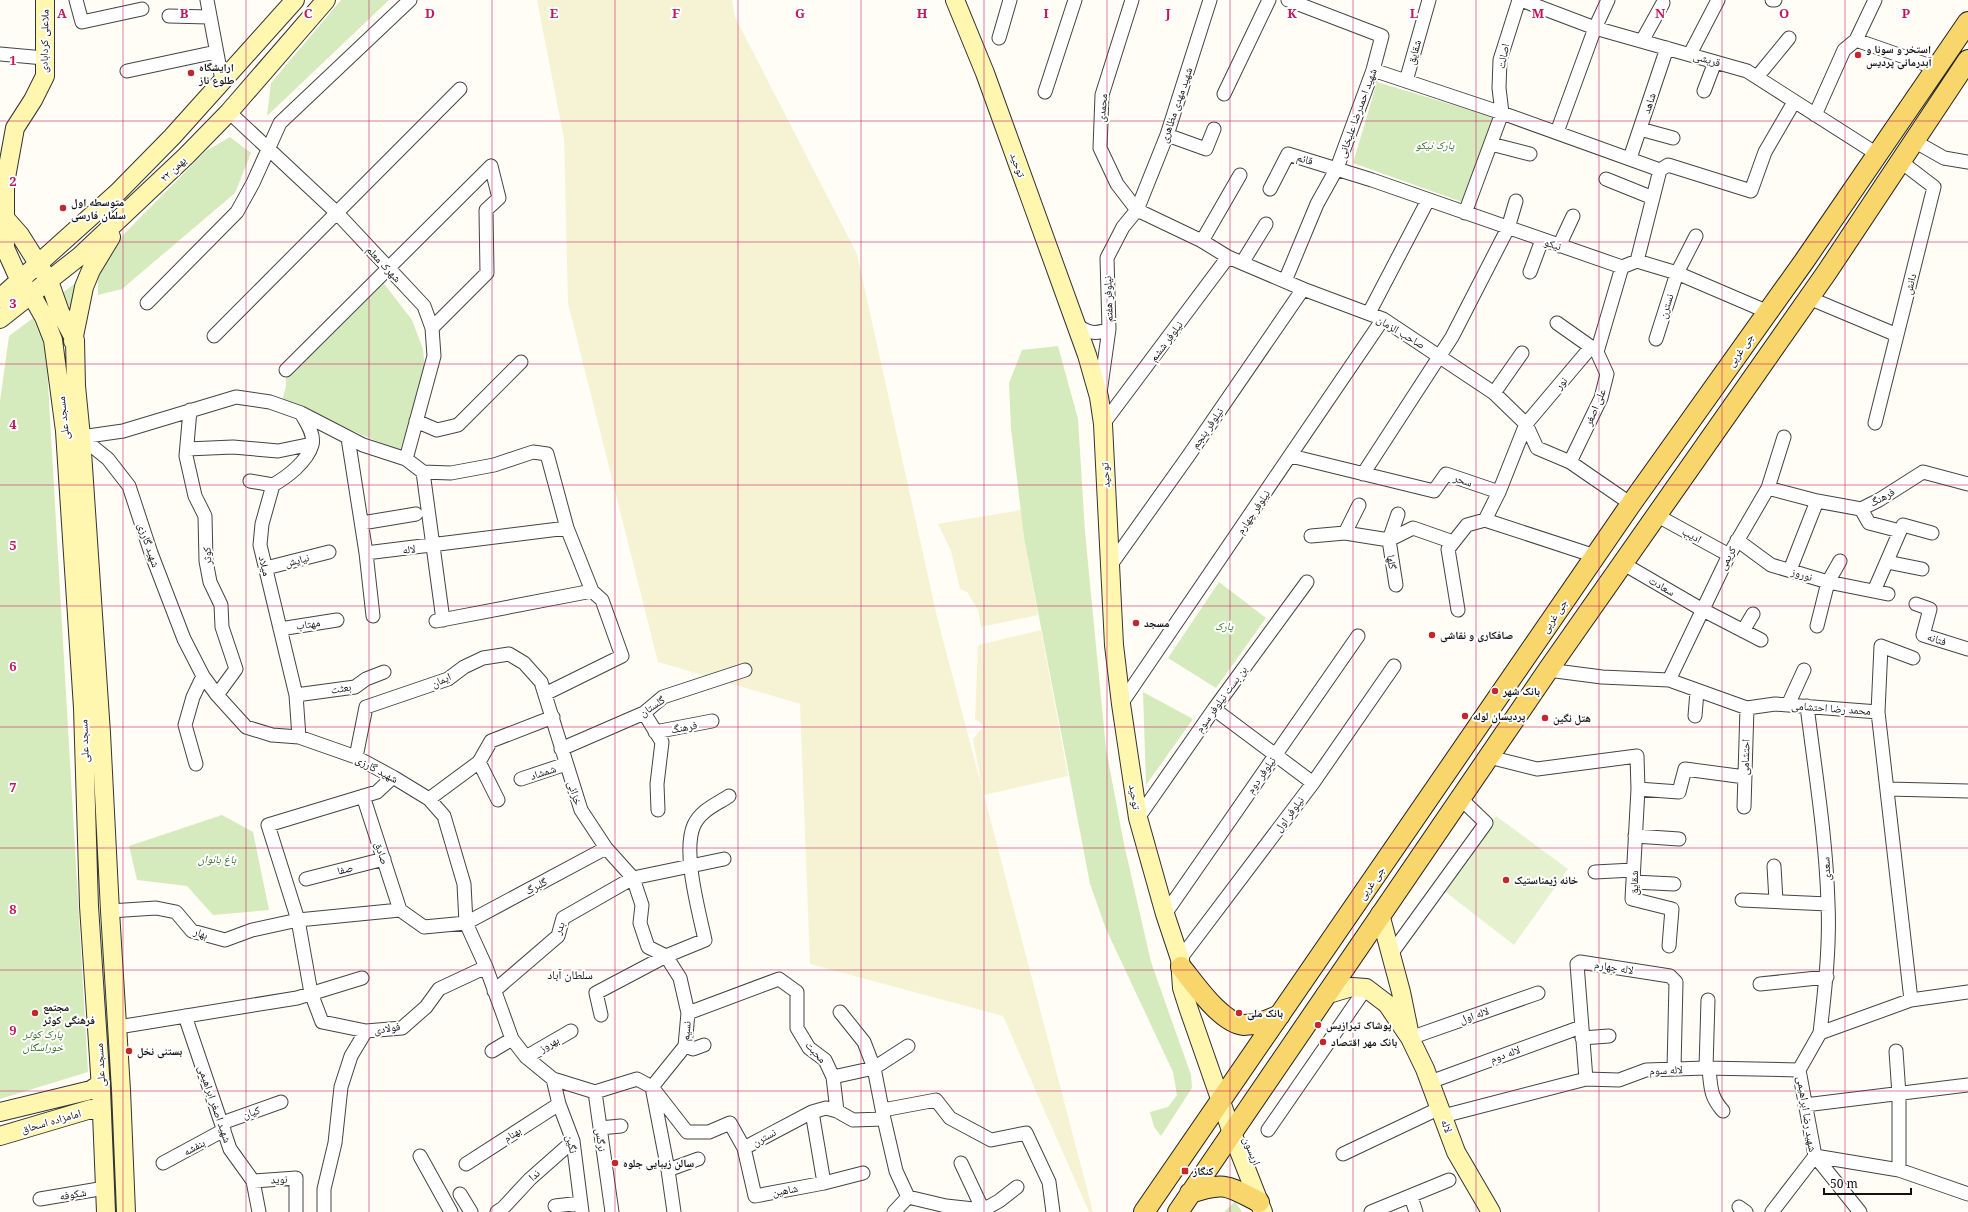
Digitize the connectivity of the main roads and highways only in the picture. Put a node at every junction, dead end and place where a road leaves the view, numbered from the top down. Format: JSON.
{"nodes":[{"id":1,"x":45,"y":0,"type":"edge"},
{"id":2,"x":295,"y":0,"type":"edge"},
{"id":3,"x":326,"y":0,"type":"edge"},
{"id":4,"x":955,"y":0,"type":"edge"},
{"id":5,"x":1968,"y":22,"type":"edge"},
{"id":6,"x":1968,"y":60,"type":"edge"},
{"id":7,"x":130,"y":210,"type":"junction"},
{"id":8,"x":5,"y":218,"type":"junction"},
{"id":9,"x":1,"y":257,"type":"edge"},
{"id":10,"x":37,"y":264,"type":"junction"},
{"id":11,"x":20,"y":281,"type":"junction"},
{"id":12,"x":49,"y":281,"type":"junction"},
{"id":13,"x":31,"y":294,"type":"junction"},
{"id":14,"x":0,"y":298,"type":"edge"},
{"id":15,"x":44,"y":317,"type":"junction"},
{"id":16,"x":0,"y":320,"type":"edge"},
{"id":17,"x":75,"y":340,"type":"junction"},
{"id":18,"x":54,"y":347,"type":"junction"},
{"id":19,"x":91,"y":707,"type":"junction"},
{"id":20,"x":1380,"y":914,"type":"junction"},
{"id":21,"x":1181,"y":963,"type":"junction"},
{"id":22,"x":1325,"y":995,"type":"junction"},
{"id":23,"x":1280,"y":1015,"type":"junction"},
{"id":24,"x":1410,"y":1038,"type":"junction"},
{"id":25,"x":101,"y":1083,"type":"junction"},
{"id":26,"x":1225,"y":1095,"type":"junction"},
{"id":27,"x":0,"y":1112,"type":"edge"},
{"id":28,"x":102,"y":1112,"type":"junction"},
{"id":29,"x":1236,"y":1127,"type":"junction"},
{"id":30,"x":0,"y":1136,"type":"edge"},
{"id":31,"x":1190,"y":1193,"type":"junction"},
{"id":32,"x":1261,"y":1207,"type":"edge"},
{"id":33,"x":106,"y":1212,"type":"edge"},
{"id":34,"x":126,"y":1212,"type":"edge"},
{"id":35,"x":1144,"y":1212,"type":"edge"},
{"id":36,"x":1178,"y":1212,"type":"edge"},
{"id":37,"x":1276,"y":1212,"type":"edge"},
{"id":38,"x":1491,"y":1212,"type":"edge"}],
"edges":[{"from":1,"to":8,"type":"main road","name":"ملاعلی کردابادی"},
{"from":2,"to":10,"type":"main road","name":"۲۲ بهمن"},
{"from":3,"to":7,"type":"main road","name":"۲۲ بهمن"},
{"from":4,"to":21,"type":"main road","name":"توحید"},
{"from":5,"to":23,"type":"main road","name":"جی غربی"},
{"from":6,"to":20,"type":"main road"},
{"from":7,"to":12,"type":"main road","name":"۲۲ بهمن"},
{"from":7,"to":17,"type":"main road","name":"مسجد علی"},
{"from":8,"to":9,"type":"main road","name":"ملاعلی کردابادی"},
{"from":8,"to":10,"type":"main road"},
{"from":9,"to":11,"type":"main road","name":"مسجد علی"},
{"from":10,"to":11,"type":"main road","name":"۲۲ بهمن"},
{"from":10,"to":12,"type":"main road"},
{"from":11,"to":13,"type":"main road","name":"مسجد علی"},
{"from":11,"to":14,"type":"main road","name":"۲۲ بهمن"},
{"from":12,"to":13,"type":"main road","name":"۲۲ بهمن"},
{"from":12,"to":17,"type":"main road"},
{"from":13,"to":15,"type":"main road","name":"مسجد علی"},
{"from":13,"to":16,"type":"main road","name":"۲۲ بهمن"},
{"from":15,"to":16,"type":"main road"},
{"from":15,"to":18,"type":"main road","name":"مسجد علی"},
{"from":17,"to":18,"type":"main road"},
{"from":17,"to":19,"type":"main road","name":"مسجد علی"},
{"from":18,"to":19,"type":"main road","name":"مسجد علی"},
{"from":19,"to":25,"type":"main road","name":"مسجد علی"},
{"from":19,"to":34,"type":"main road","name":"مسجد علی"},
{"from":20,"to":22,"type":"main road"},
{"from":20,"to":24,"type":"main road"},
{"from":21,"to":23,"type":"main road"},
{"from":21,"to":26,"type":"main road","name":"توحید"},
{"from":22,"to":24,"type":"main road"},
{"from":22,"to":29,"type":"main road"},
{"from":23,"to":26,"type":"main road","name":"جی غربی"},
{"from":24,"to":38,"type":"main road","name":"لاله"},
{"from":25,"to":27,"type":"main road","name":"امامزاده اسحاق"},
{"from":25,"to":28,"type":"main road","name":"مسجد علی"},
{"from":26,"to":29,"type":"main road","name":"اریسون"},
{"from":26,"to":35,"type":"main road","name":"جی غربی"},
{"from":28,"to":30,"type":"main road","name":"امامزاده اسحاق"},
{"from":28,"to":33,"type":"main road","name":"مسجد علی"},
{"from":29,"to":31,"type":"main road"},
{"from":29,"to":32,"type":"main road","name":"اریسون"},
{"from":29,"to":37,"type":"main road","name":"اریسون"},
{"from":31,"to":32,"type":"main road"},
{"from":31,"to":36,"type":"main road"}]}
